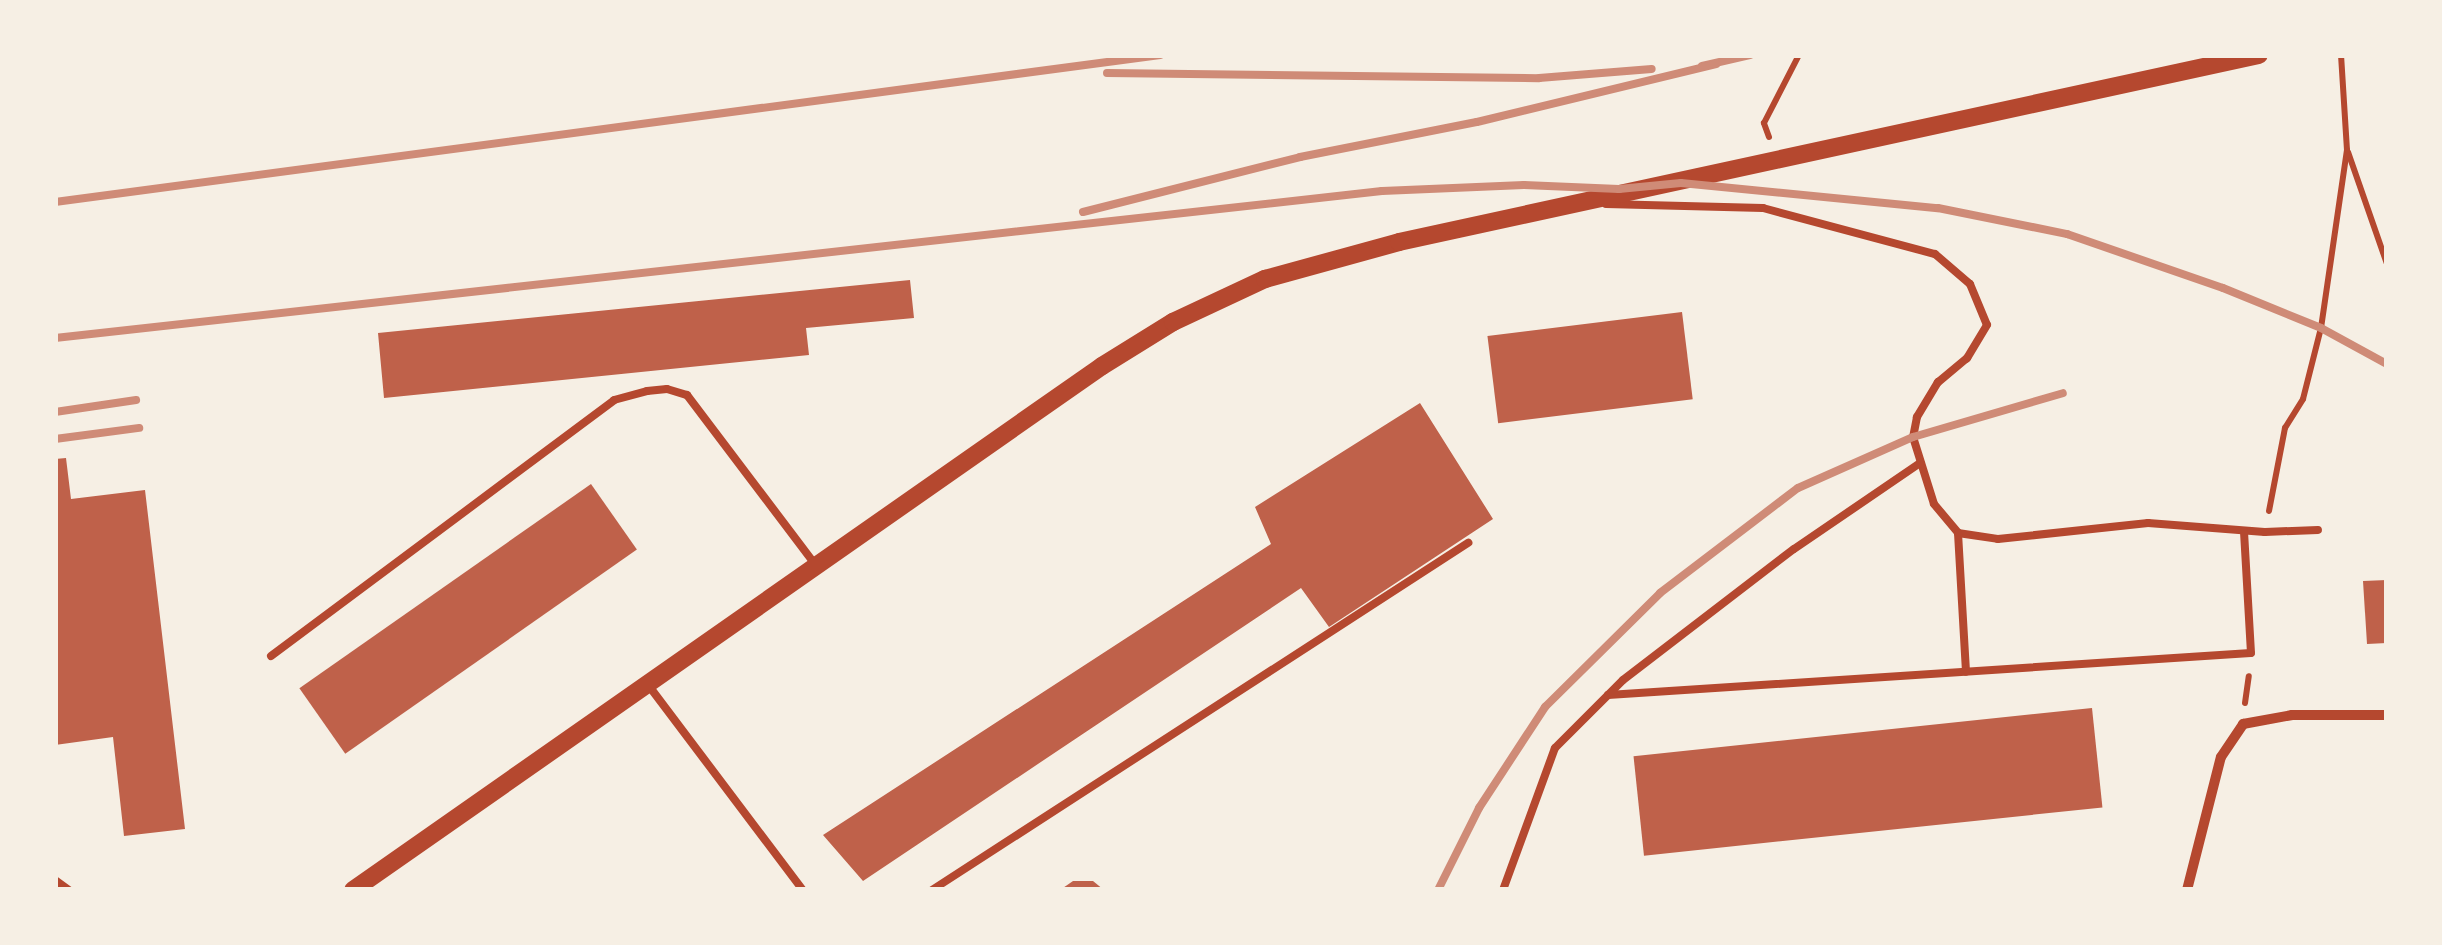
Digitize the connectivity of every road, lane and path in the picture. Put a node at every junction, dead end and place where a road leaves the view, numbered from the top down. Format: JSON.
{"nodes":[{"id":1,"x":1799,"y":55,"type":"edge"},
{"id":2,"x":2259,"y":55,"type":"edge"},
{"id":3,"x":2342,"y":55,"type":"edge"},
{"id":4,"x":2347,"y":150,"type":"junction"},
{"id":5,"x":1777,"y":162,"type":"junction"},
{"id":6,"x":1581,"y":204,"type":"junction"},
{"id":7,"x":2387,"y":264,"type":"edge"},
{"id":8,"x":1920,"y":463,"type":"junction"},
{"id":9,"x":2318,"y":530,"type":"dead end"},
{"id":10,"x":2244,"y":531,"type":"junction"},
{"id":11,"x":2265,"y":532,"type":"junction"},
{"id":12,"x":1958,"y":533,"type":"junction"},
{"id":13,"x":1468,"y":543,"type":"dead end"},
{"id":14,"x":814,"y":564,"type":"junction"},
{"id":15,"x":2252,"y":654,"type":"junction"},
{"id":16,"x":272,"y":656,"type":"dead end"},
{"id":17,"x":1966,"y":672,"type":"junction"},
{"id":18,"x":646,"y":682,"type":"junction"},
{"id":19,"x":1608,"y":695,"type":"junction"},
{"id":20,"x":2387,"y":715,"type":"edge"},
{"id":21,"x":2243,"y":724,"type":"junction"},
{"id":22,"x":55,"y":880,"type":"edge"},
{"id":23,"x":69,"y":890,"type":"edge"},
{"id":24,"x":353,"y":890,"type":"edge"},
{"id":25,"x":803,"y":890,"type":"edge"},
{"id":26,"x":932,"y":890,"type":"edge"},
{"id":27,"x":1504,"y":890,"type":"edge"},
{"id":28,"x":2186,"y":890,"type":"edge"}],
"edges":[{"from":1,"to":5,"type":"path"},
{"from":2,"to":5,"type":"street"},
{"from":3,"to":4,"type":"path"},
{"from":4,"to":7,"type":"path"},
{"from":4,"to":11,"type":"path"},
{"from":5,"to":6,"type":"street"},
{"from":6,"to":8,"type":"lane"},
{"from":6,"to":14,"type":"street"},
{"from":8,"to":12,"type":"lane"},
{"from":8,"to":19,"type":"lane"},
{"from":9,"to":11,"type":"lane"},
{"from":10,"to":11,"type":"lane"},
{"from":10,"to":12,"type":"lane"},
{"from":10,"to":15,"type":"lane"},
{"from":12,"to":17,"type":"lane"},
{"from":13,"to":26,"type":"lane"},
{"from":14,"to":16,"type":"lane"},
{"from":14,"to":18,"type":"street"},
{"from":15,"to":17,"type":"lane"},
{"from":15,"to":21,"type":"path"},
{"from":17,"to":19,"type":"lane"},
{"from":18,"to":24,"type":"street"},
{"from":18,"to":25,"type":"lane"},
{"from":19,"to":27,"type":"lane"},
{"from":20,"to":21,"type":"street"},
{"from":21,"to":28,"type":"street"},
{"from":22,"to":23,"type":"lane"}]}
